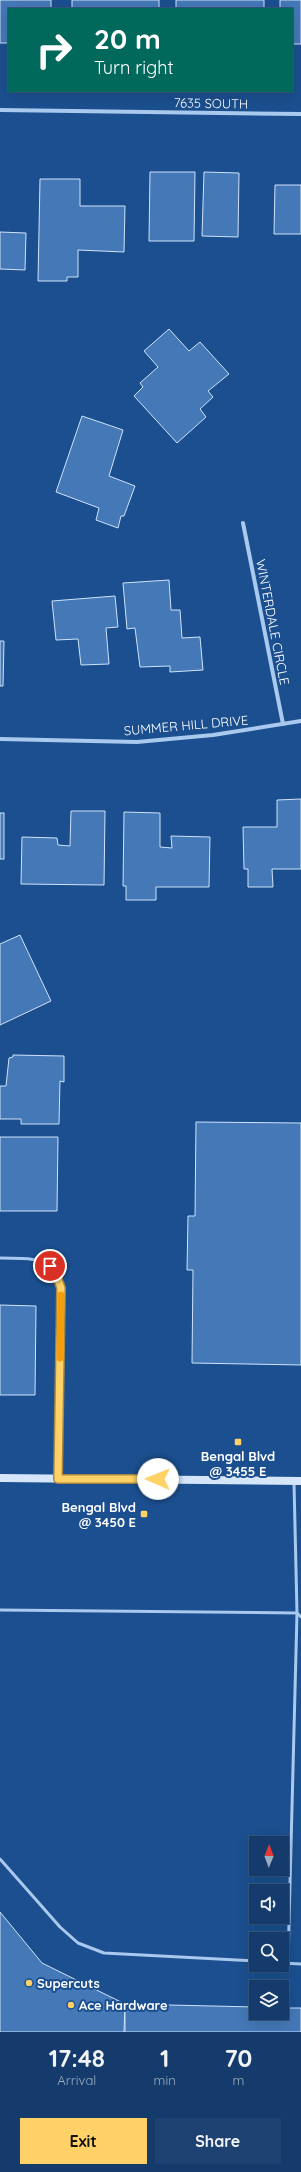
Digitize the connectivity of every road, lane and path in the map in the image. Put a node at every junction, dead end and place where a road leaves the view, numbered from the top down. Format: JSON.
{"nodes":[{"id":1,"x":0,"y":110,"type":"edge"},
{"id":2,"x":301,"y":114,"type":"edge"},
{"id":3,"x":243,"y":523,"type":"dead end"},
{"id":4,"x":301,"y":721,"type":"edge"},
{"id":5,"x":283,"y":724,"type":"junction"},
{"id":6,"x":0,"y":739,"type":"edge"},
{"id":7,"x":0,"y":1258,"type":"edge"},
{"id":8,"x":0,"y":1478,"type":"edge"},
{"id":9,"x":58,"y":1479,"type":"junction"},
{"id":10,"x":297,"y":1481,"type":"edge"},
{"id":11,"x":0,"y":1610,"type":"edge"},
{"id":12,"x":301,"y":1610,"type":"edge"},
{"id":13,"x":297,"y":1613,"type":"junction"},
{"id":14,"x":301,"y":1617,"type":"edge"},
{"id":15,"x":0,"y":1859,"type":"edge"},
{"id":16,"x":289,"y":1932,"type":"edge"},
{"id":17,"x":249,"y":1961,"type":"edge"},
{"id":18,"x":289,"y":1963,"type":"edge"},
{"id":19,"x":301,"y":1964,"type":"edge"}],
"edges":[{"from":1,"to":2,"type":"street","name":"7635 SOUTH"},
{"from":3,"to":5,"type":"street","name":"WINTERDALE CIRCLE"},
{"from":4,"to":5,"type":"street","name":"SUMMER HILL DRIVE"},
{"from":5,"to":6,"type":"street","name":"SUMMER HILL DRIVE"},
{"from":7,"to":9,"type":"lane"},
{"from":8,"to":9,"type":"main road"},
{"from":9,"to":10,"type":"main road"},
{"from":10,"to":13,"type":"lane"},
{"from":11,"to":13,"type":"lane"},
{"from":12,"to":13,"type":"lane"},
{"from":13,"to":14,"type":"lane"},
{"from":13,"to":16,"type":"lane"},
{"from":15,"to":17,"type":"lane"},
{"from":18,"to":19,"type":"lane"}]}
